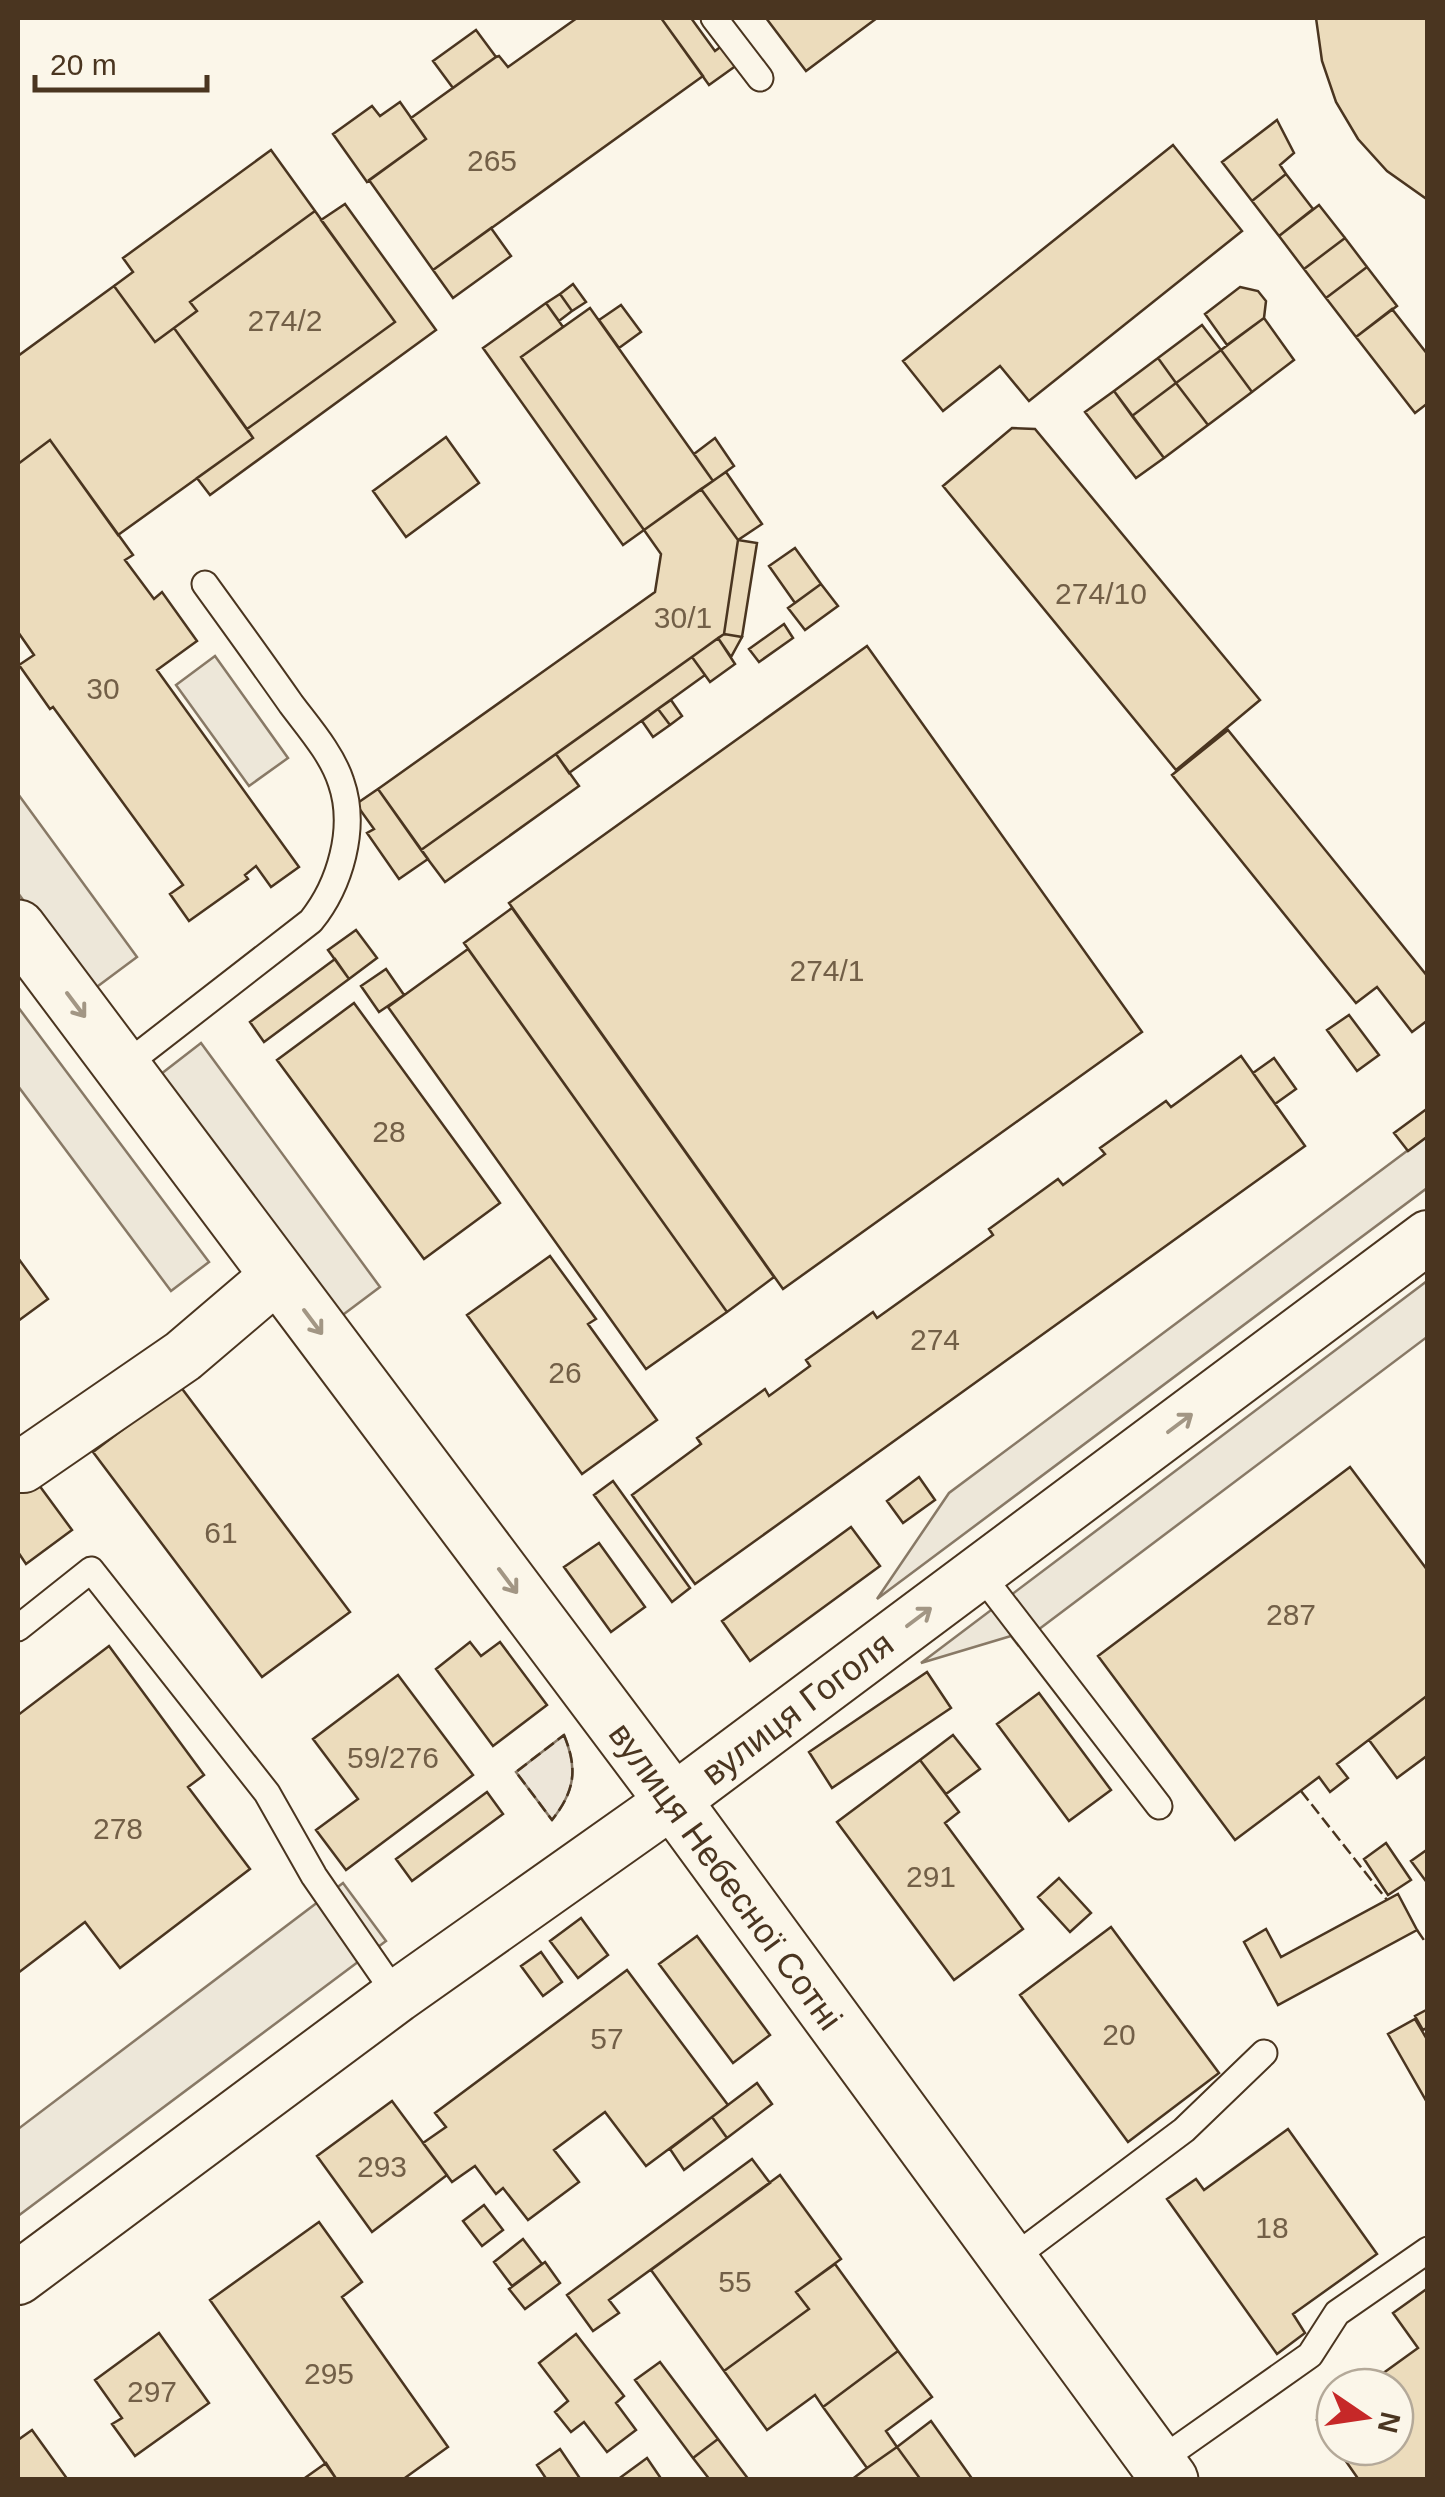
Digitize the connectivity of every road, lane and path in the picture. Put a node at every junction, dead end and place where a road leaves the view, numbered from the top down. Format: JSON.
{"nodes":[{"id":1,"x":714,"y":18,"type":"edge"},
{"id":2,"x":760,"y":78,"type":"dead end"},
{"id":3,"x":205,"y":584,"type":"dead end"},
{"id":4,"x":18,"y":928,"type":"edge"},
{"id":5,"x":123,"y":1067,"type":"junction"},
{"id":6,"x":1428,"y":1238,"type":"edge"},
{"id":7,"x":278,"y":1275,"type":"junction"},
{"id":8,"x":18,"y":1465,"type":"edge"},
{"id":9,"x":979,"y":1572,"type":"junction"},
{"id":10,"x":18,"y":1628,"type":"edge"},
{"id":11,"x":672,"y":1801,"type":"junction"},
{"id":12,"x":1159,"y":1806,"type":"dead end"},
{"id":13,"x":397,"y":1996,"type":"junction"},
{"id":14,"x":1264,"y":2054,"type":"dead end"},
{"id":15,"x":1428,"y":2250,"type":"edge"},
{"id":16,"x":1009,"y":2260,"type":"junction"},
{"id":17,"x":18,"y":2278,"type":"edge"},
{"id":18,"x":1164,"y":2471,"type":"edge"}],
"edges":[{"from":1,"to":2,"type":"lane"},
{"from":3,"to":5,"type":"lane"},
{"from":4,"to":5,"type":"street","name":"вулиця Небесної Сотні","one_way":true},
{"from":5,"to":7,"type":"street","name":"вулиця Небесної Сотні"},
{"from":9,"to":6,"type":"street","name":"вулиця Гоголя","one_way":true},
{"from":7,"to":8,"type":"street"},
{"from":7,"to":11,"type":"street","name":"вулиця Небесної Сотні","one_way":true},
{"from":11,"to":9,"type":"street","name":"вулиця Гоголя","one_way":true},
{"from":9,"to":12,"type":"lane"},
{"from":10,"to":13,"type":"lane"},
{"from":11,"to":13,"type":"street","name":"вулиця Гоголя"},
{"from":11,"to":16,"type":"street","name":"вулиця Небесної Сотні"},
{"from":13,"to":17,"type":"street","name":"вулиця Гоголя"},
{"from":14,"to":16,"type":"lane"},
{"from":15,"to":18,"type":"lane"},
{"from":16,"to":18,"type":"street","name":"вулиця Небесної Сотні"}]}
